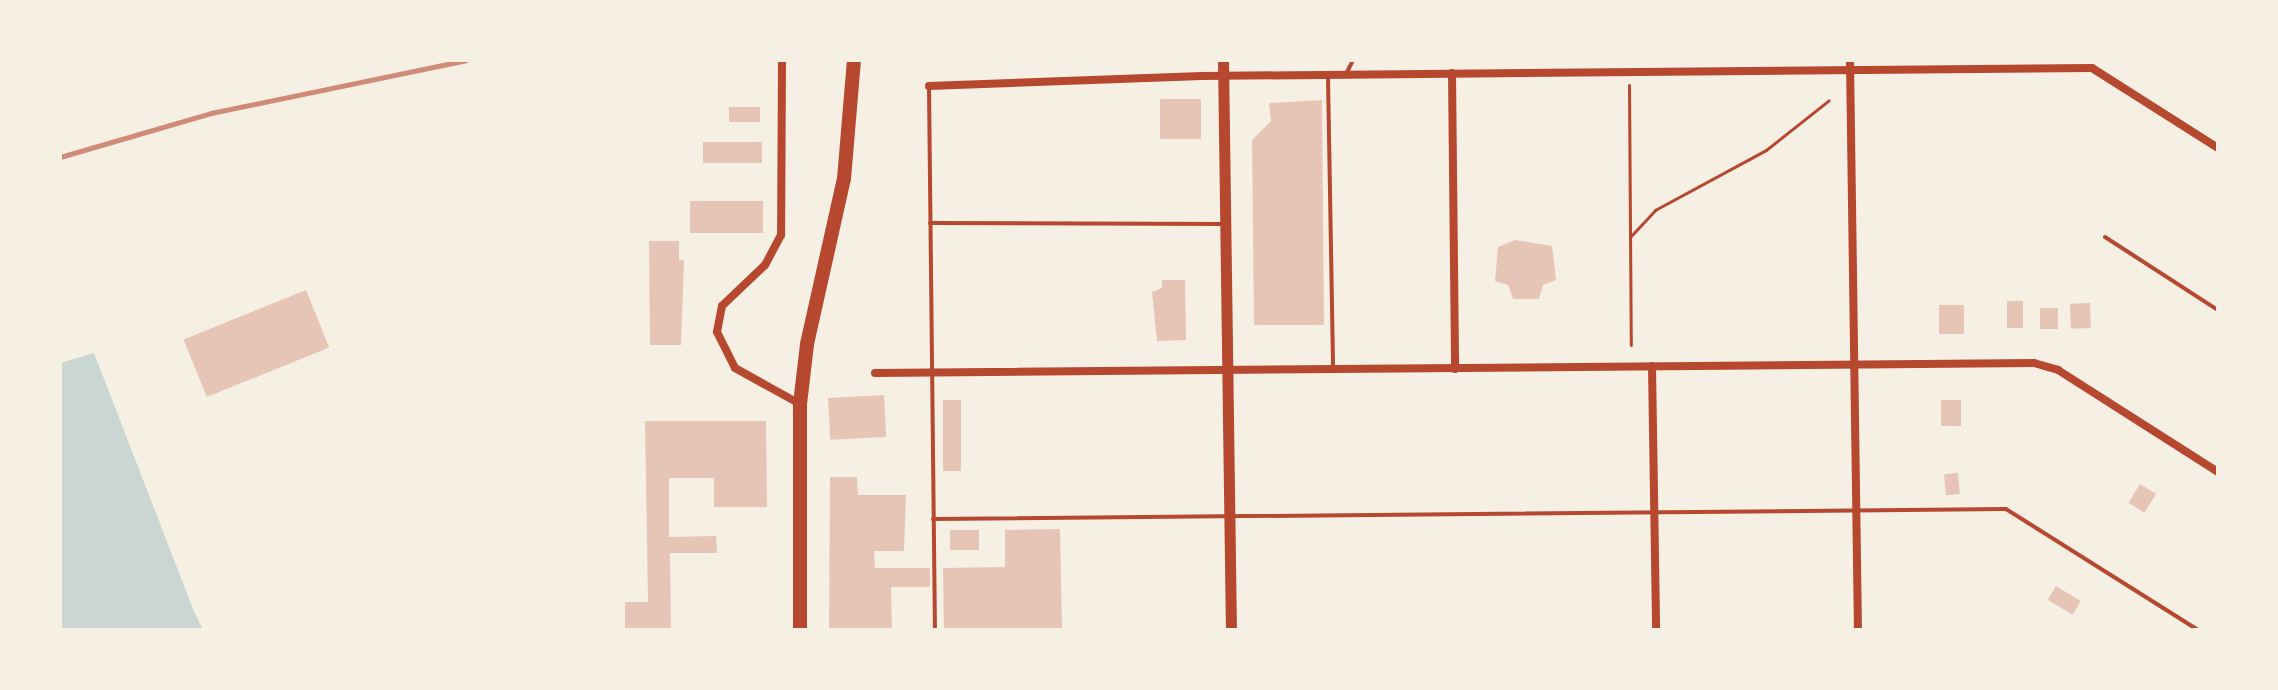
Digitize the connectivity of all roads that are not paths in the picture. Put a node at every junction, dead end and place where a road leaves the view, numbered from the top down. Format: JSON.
{"nodes":[{"id":1,"x":782,"y":60,"type":"edge"},
{"id":2,"x":854,"y":60,"type":"edge"},
{"id":3,"x":1223,"y":60,"type":"edge"},
{"id":4,"x":1353,"y":60,"type":"edge"},
{"id":5,"x":1850,"y":64,"type":"edge"},
{"id":6,"x":1820,"y":65,"type":"edge"},
{"id":7,"x":1452,"y":73,"type":"junction"},
{"id":8,"x":1328,"y":75,"type":"junction"},
{"id":9,"x":1346,"y":75,"type":"junction"},
{"id":10,"x":1223,"y":76,"type":"junction"},
{"id":11,"x":929,"y":86,"type":"joint"},
{"id":12,"x":2218,"y":148,"type":"edge"},
{"id":13,"x":930,"y":223,"type":"junction"},
{"id":14,"x":1225,"y":224,"type":"junction"},
{"id":15,"x":2105,"y":237,"type":"dead end"},
{"id":16,"x":2218,"y":310,"type":"edge"},
{"id":17,"x":1652,"y":366,"type":"junction"},
{"id":18,"x":1854,"y":366,"type":"junction"},
{"id":19,"x":1333,"y":368,"type":"junction"},
{"id":20,"x":1227,"y":369,"type":"junction"},
{"id":21,"x":1455,"y":369,"type":"junction"},
{"id":22,"x":875,"y":373,"type":"dead end"},
{"id":23,"x":932,"y":373,"type":"junction"},
{"id":24,"x":800,"y":404,"type":"junction"},
{"id":25,"x":2218,"y":472,"type":"edge"},
{"id":26,"x":1856,"y":509,"type":"junction"},
{"id":27,"x":1654,"y":510,"type":"junction"},
{"id":28,"x":933,"y":519,"type":"junction"},
{"id":29,"x":1230,"y":520,"type":"junction"},
{"id":30,"x":800,"y":630,"type":"edge"},
{"id":31,"x":935,"y":630,"type":"edge"},
{"id":32,"x":1231,"y":630,"type":"edge"},
{"id":33,"x":1656,"y":630,"type":"edge"},
{"id":34,"x":1858,"y":630,"type":"edge"},
{"id":35,"x":2198,"y":630,"type":"edge"}],
"edges":[{"from":1,"to":24,"type":"street"},
{"from":2,"to":24,"type":"main road"},
{"from":3,"to":10,"type":"street"},
{"from":4,"to":9,"type":"lane"},
{"from":5,"to":6,"type":"street"},
{"from":5,"to":12,"type":"street"},
{"from":5,"to":18,"type":"street"},
{"from":6,"to":7,"type":"street"},
{"from":7,"to":9,"type":"street"},
{"from":7,"to":21,"type":"street"},
{"from":8,"to":9,"type":"street"},
{"from":8,"to":10,"type":"street"},
{"from":8,"to":19,"type":"lane"},
{"from":10,"to":11,"type":"street"},
{"from":10,"to":14,"type":"street"},
{"from":11,"to":13,"type":"lane"},
{"from":13,"to":14,"type":"lane"},
{"from":13,"to":23,"type":"lane"},
{"from":14,"to":20,"type":"street"},
{"from":15,"to":16,"type":"lane"},
{"from":17,"to":18,"type":"street"},
{"from":17,"to":21,"type":"street"},
{"from":17,"to":27,"type":"street"},
{"from":18,"to":25,"type":"street"},
{"from":18,"to":26,"type":"street"},
{"from":19,"to":20,"type":"street"},
{"from":19,"to":21,"type":"street"},
{"from":20,"to":23,"type":"street"},
{"from":20,"to":29,"type":"street"},
{"from":22,"to":23,"type":"street"},
{"from":23,"to":28,"type":"lane"},
{"from":24,"to":30,"type":"main road"},
{"from":26,"to":27,"type":"lane"},
{"from":26,"to":34,"type":"street"},
{"from":26,"to":35,"type":"lane"},
{"from":27,"to":29,"type":"lane"},
{"from":27,"to":33,"type":"street"},
{"from":28,"to":29,"type":"lane"},
{"from":28,"to":31,"type":"lane"},
{"from":29,"to":32,"type":"street"}]}
